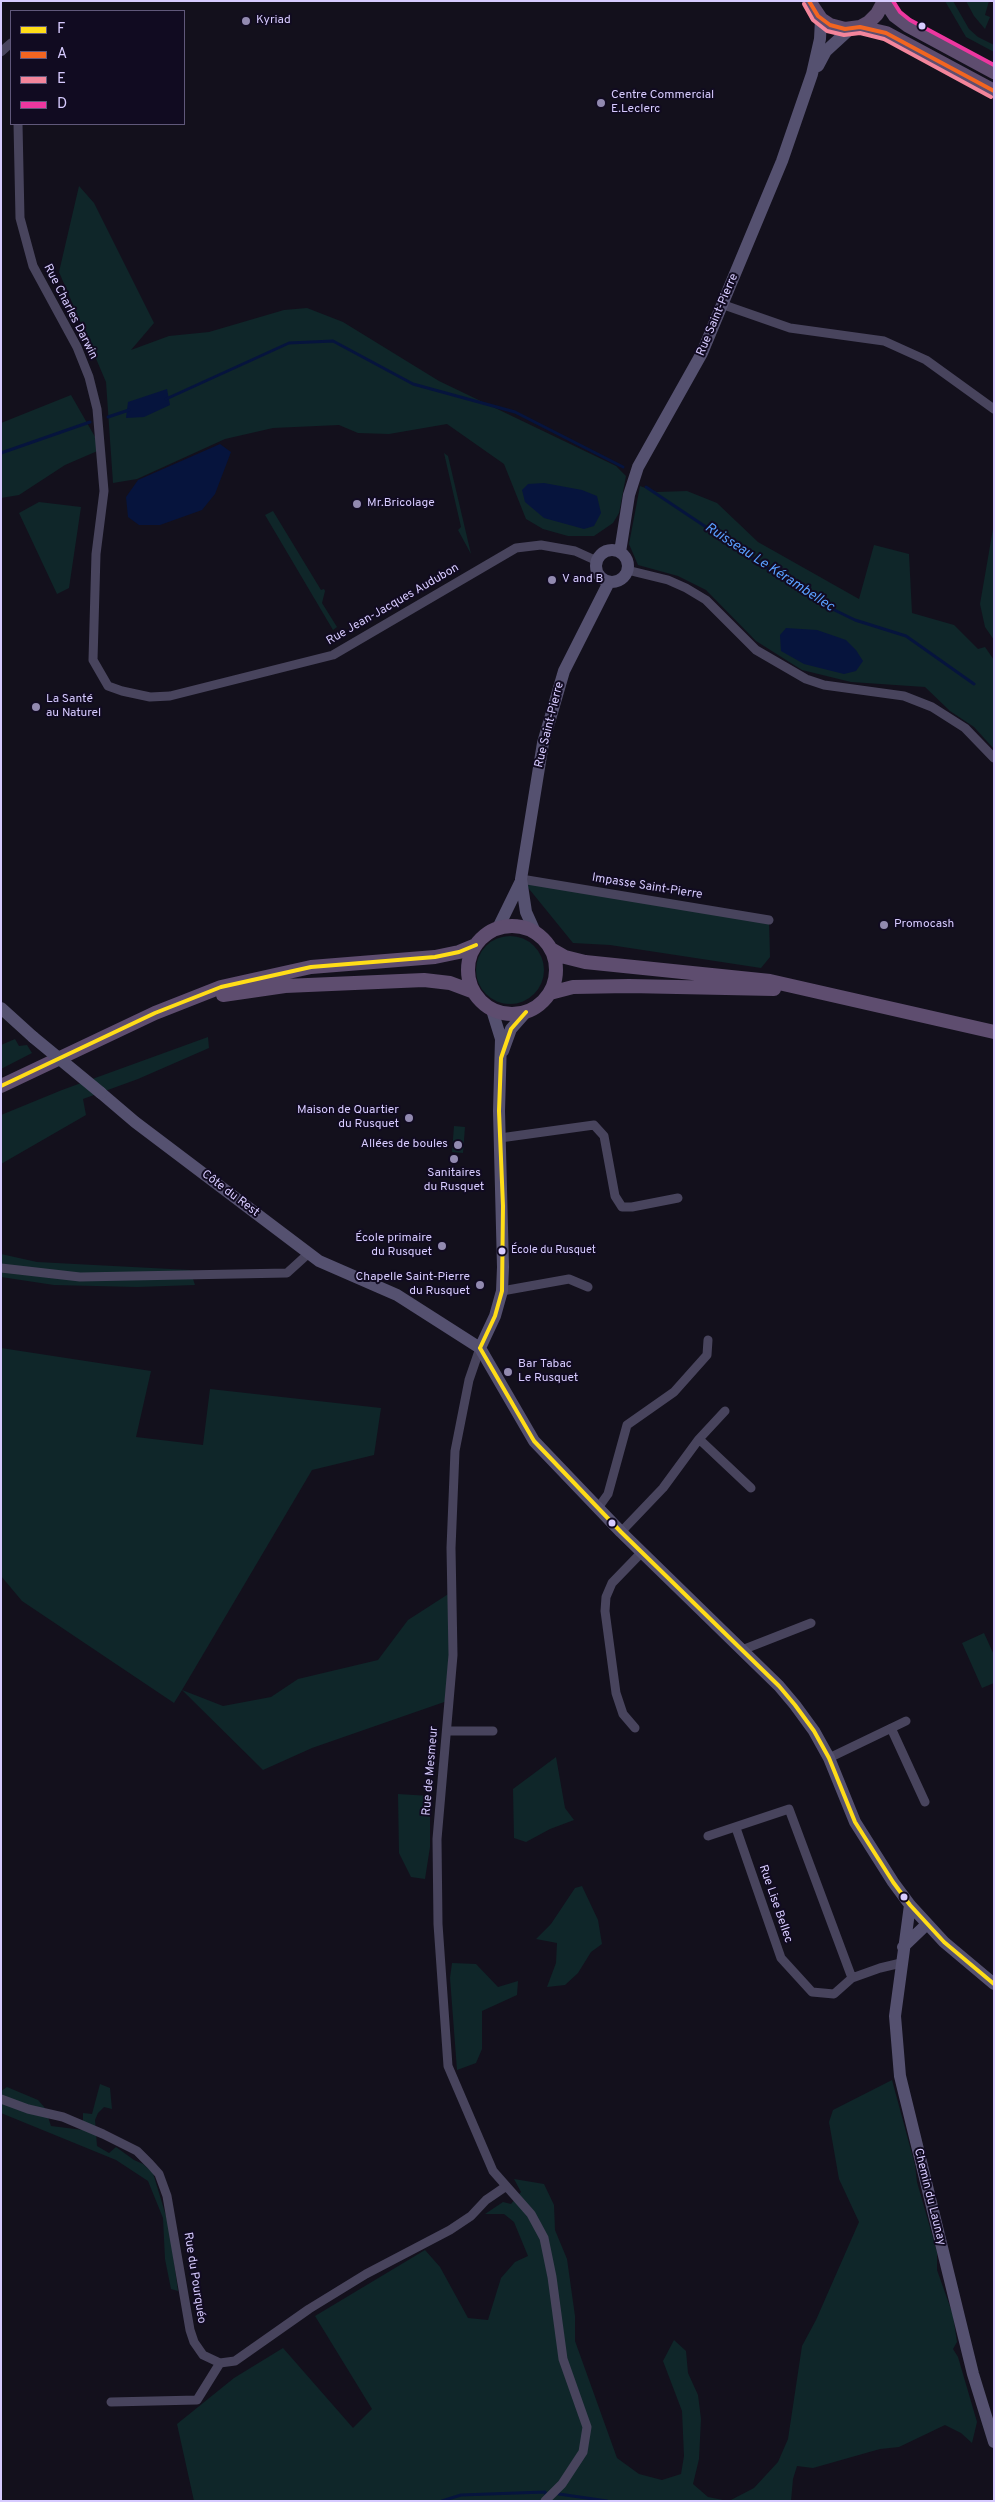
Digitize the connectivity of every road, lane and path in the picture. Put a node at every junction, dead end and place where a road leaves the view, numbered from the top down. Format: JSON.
{"nodes":[{"id":1,"x":809,"y":1,"type":"edge"},
{"id":2,"x":885,"y":1,"type":"edge"},
{"id":3,"x":821,"y":20,"type":"junction"},
{"id":4,"x":855,"y":28,"type":"junction"},
{"id":5,"x":994,"y":72,"type":"edge"},
{"id":6,"x":812,"y":74,"type":"junction"},
{"id":7,"x":994,"y":91,"type":"edge"},
{"id":8,"x":18,"y":125,"type":"edge"},
{"id":9,"x":724,"y":305,"type":"junction"},
{"id":10,"x":994,"y":409,"type":"edge"},
{"id":11,"x":620,"y":552,"type":"junction"},
{"id":12,"x":597,"y":561,"type":"junction"},
{"id":13,"x":627,"y":570,"type":"junction"},
{"id":14,"x":608,"y":582,"type":"junction"},
{"id":15,"x":108,"y":686,"type":"joint"},
{"id":16,"x":994,"y":758,"type":"edge"},
{"id":17,"x":521,"y":879,"type":"junction"},
{"id":18,"x":769,"y":920,"type":"dead end"},
{"id":19,"x":498,"y":928,"type":"junction"},
{"id":20,"x":535,"y":932,"type":"junction"},
{"id":21,"x":476,"y":945,"type":"junction"},
{"id":22,"x":551,"y":949,"type":"junction"},
{"id":23,"x":802,"y":990,"type":"junction"},
{"id":24,"x":474,"y":992,"type":"junction"},
{"id":25,"x":550,"y":993,"type":"junction"},
{"id":26,"x":188,"y":1001,"type":"junction"},
{"id":27,"x":1,"y":1008,"type":"edge"},
{"id":28,"x":492,"y":1010,"type":"junction"},
{"id":29,"x":526,"y":1012,"type":"junction"},
{"id":30,"x":994,"y":1032,"type":"edge"},
{"id":31,"x":501,"y":1058,"type":"junction"},
{"id":32,"x":1,"y":1086,"type":"edge"},
{"id":33,"x":500,"y":1138,"type":"junction"},
{"id":34,"x":678,"y":1198,"type":"dead end"},
{"id":35,"x":309,"y":1253,"type":"junction"},
{"id":36,"x":1,"y":1268,"type":"edge"},
{"id":37,"x":588,"y":1286,"type":"dead end"},
{"id":38,"x":502,"y":1291,"type":"junction"},
{"id":39,"x":708,"y":1340,"type":"dead end"},
{"id":40,"x":480,"y":1348,"type":"junction"},
{"id":41,"x":725,"y":1412,"type":"dead end"},
{"id":42,"x":699,"y":1439,"type":"junction"},
{"id":43,"x":751,"y":1488,"type":"dead end"},
{"id":44,"x":598,"y":1508,"type":"junction"},
{"id":45,"x":621,"y":1532,"type":"junction"},
{"id":46,"x":642,"y":1552,"type":"junction"},
{"id":47,"x":811,"y":1622,"type":"dead end"},
{"id":48,"x":742,"y":1650,"type":"junction"},
{"id":49,"x":906,"y":1721,"type":"dead end"},
{"id":50,"x":634,"y":1728,"type":"dead end"},
{"id":51,"x":891,"y":1728,"type":"junction"},
{"id":52,"x":448,"y":1731,"type":"junction"},
{"id":53,"x":493,"y":1731,"type":"dead end"},
{"id":54,"x":829,"y":1758,"type":"junction"},
{"id":55,"x":925,"y":1802,"type":"dead end"},
{"id":56,"x":736,"y":1828,"type":"junction"},
{"id":57,"x":708,"y":1836,"type":"dead end"},
{"id":58,"x":910,"y":1905,"type":"junction"},
{"id":59,"x":927,"y":1924,"type":"junction"},
{"id":60,"x":903,"y":1947,"type":"junction"},
{"id":61,"x":901,"y":1964,"type":"junction"},
{"id":62,"x":852,"y":1978,"type":"junction"},
{"id":63,"x":994,"y":1984,"type":"edge"},
{"id":64,"x":1,"y":2098,"type":"edge"},
{"id":65,"x":505,"y":2187,"type":"junction"},
{"id":66,"x":220,"y":2363,"type":"junction"},
{"id":67,"x":111,"y":2402,"type":"dead end"},
{"id":68,"x":994,"y":2442,"type":"edge"},
{"id":69,"x":545,"y":2501,"type":"edge"}],
"edges":[{"from":1,"to":3,"type":"main road"},
{"from":2,"to":4,"type":"main road"},
{"from":2,"to":5,"type":"main road"},
{"from":3,"to":4,"type":"main road"},
{"from":3,"to":6,"type":"street","name":"Rue Saint-Pierre"},
{"from":4,"to":6,"type":"street","name":"Rue Saint-Pierre"},
{"from":4,"to":7,"type":"main road"},
{"from":6,"to":9,"type":"street","name":"Rue Saint-Pierre"},
{"from":8,"to":15,"type":"street","name":"Rue Charles Darwin"},
{"from":9,"to":10,"type":"street"},
{"from":9,"to":11,"type":"street","name":"Rue Saint-Pierre"},
{"from":11,"to":12,"type":"street"},
{"from":11,"to":13,"type":"street"},
{"from":12,"to":14,"type":"street"},
{"from":12,"to":15,"type":"street","name":"Rue Jean-Jacques Audubon"},
{"from":13,"to":14,"type":"street"},
{"from":13,"to":16,"type":"street"},
{"from":14,"to":17,"type":"street","name":"Rue Saint-Pierre"},
{"from":17,"to":18,"type":"street","name":"Impasse Saint-Pierre"},
{"from":17,"to":19,"type":"street","name":"Rue Saint-Pierre"},
{"from":17,"to":20,"type":"street","name":"Rue Saint-Pierre"},
{"from":19,"to":20,"type":"main road"},
{"from":19,"to":21,"type":"main road"},
{"from":20,"to":22,"type":"main road"},
{"from":21,"to":24,"type":"main road"},
{"from":21,"to":26,"type":"main road"},
{"from":22,"to":23,"type":"main road"},
{"from":22,"to":25,"type":"main road"},
{"from":23,"to":25,"type":"main road"},
{"from":23,"to":30,"type":"main road"},
{"from":24,"to":26,"type":"main road"},
{"from":24,"to":28,"type":"main road"},
{"from":25,"to":29,"type":"main road"},
{"from":26,"to":32,"type":"main road"},
{"from":27,"to":35,"type":"street","name":"Côte du Rest","bridge":true},
{"from":28,"to":29,"type":"main road"},
{"from":28,"to":31,"type":"street"},
{"from":29,"to":31,"type":"street"},
{"from":31,"to":33,"type":"street"},
{"from":33,"to":34,"type":"street"},
{"from":33,"to":38,"type":"street"},
{"from":35,"to":36,"type":"street"},
{"from":35,"to":40,"type":"street","name":"Côte du Rest"},
{"from":37,"to":38,"type":"street"},
{"from":38,"to":40,"type":"street"},
{"from":39,"to":44,"type":"street"},
{"from":40,"to":44,"type":"street"},
{"from":40,"to":52,"type":"street","name":"Rue de Mesmeur"},
{"from":41,"to":42,"type":"street"},
{"from":42,"to":43,"type":"street"},
{"from":42,"to":45,"type":"street"},
{"from":44,"to":45,"type":"street"},
{"from":45,"to":46,"type":"street"},
{"from":46,"to":48,"type":"street"},
{"from":46,"to":50,"type":"street"},
{"from":47,"to":48,"type":"street"},
{"from":48,"to":54,"type":"street"},
{"from":49,"to":51,"type":"street"},
{"from":51,"to":54,"type":"street"},
{"from":51,"to":55,"type":"street"},
{"from":52,"to":53,"type":"street"},
{"from":52,"to":65,"type":"street","name":"Rue de Mesmeur"},
{"from":54,"to":58,"type":"street"},
{"from":56,"to":57,"type":"street"},
{"from":56,"to":62,"type":"street","name":"Rue Lise Bellec"},
{"from":56,"to":62,"type":"street"},
{"from":58,"to":59,"type":"street"},
{"from":58,"to":60,"type":"street","name":"Chemin du Launay"},
{"from":59,"to":60,"type":"street"},
{"from":59,"to":63,"type":"street"},
{"from":60,"to":61,"type":"street","name":"Chemin du Launay"},
{"from":61,"to":62,"type":"street"},
{"from":61,"to":68,"type":"street","name":"Chemin du Launay"},
{"from":64,"to":66,"type":"street","name":"Rue du Pourquéo"},
{"from":65,"to":66,"type":"street"},
{"from":65,"to":69,"type":"street","name":"Rue de Mesmeur"},
{"from":66,"to":67,"type":"street"}]}
